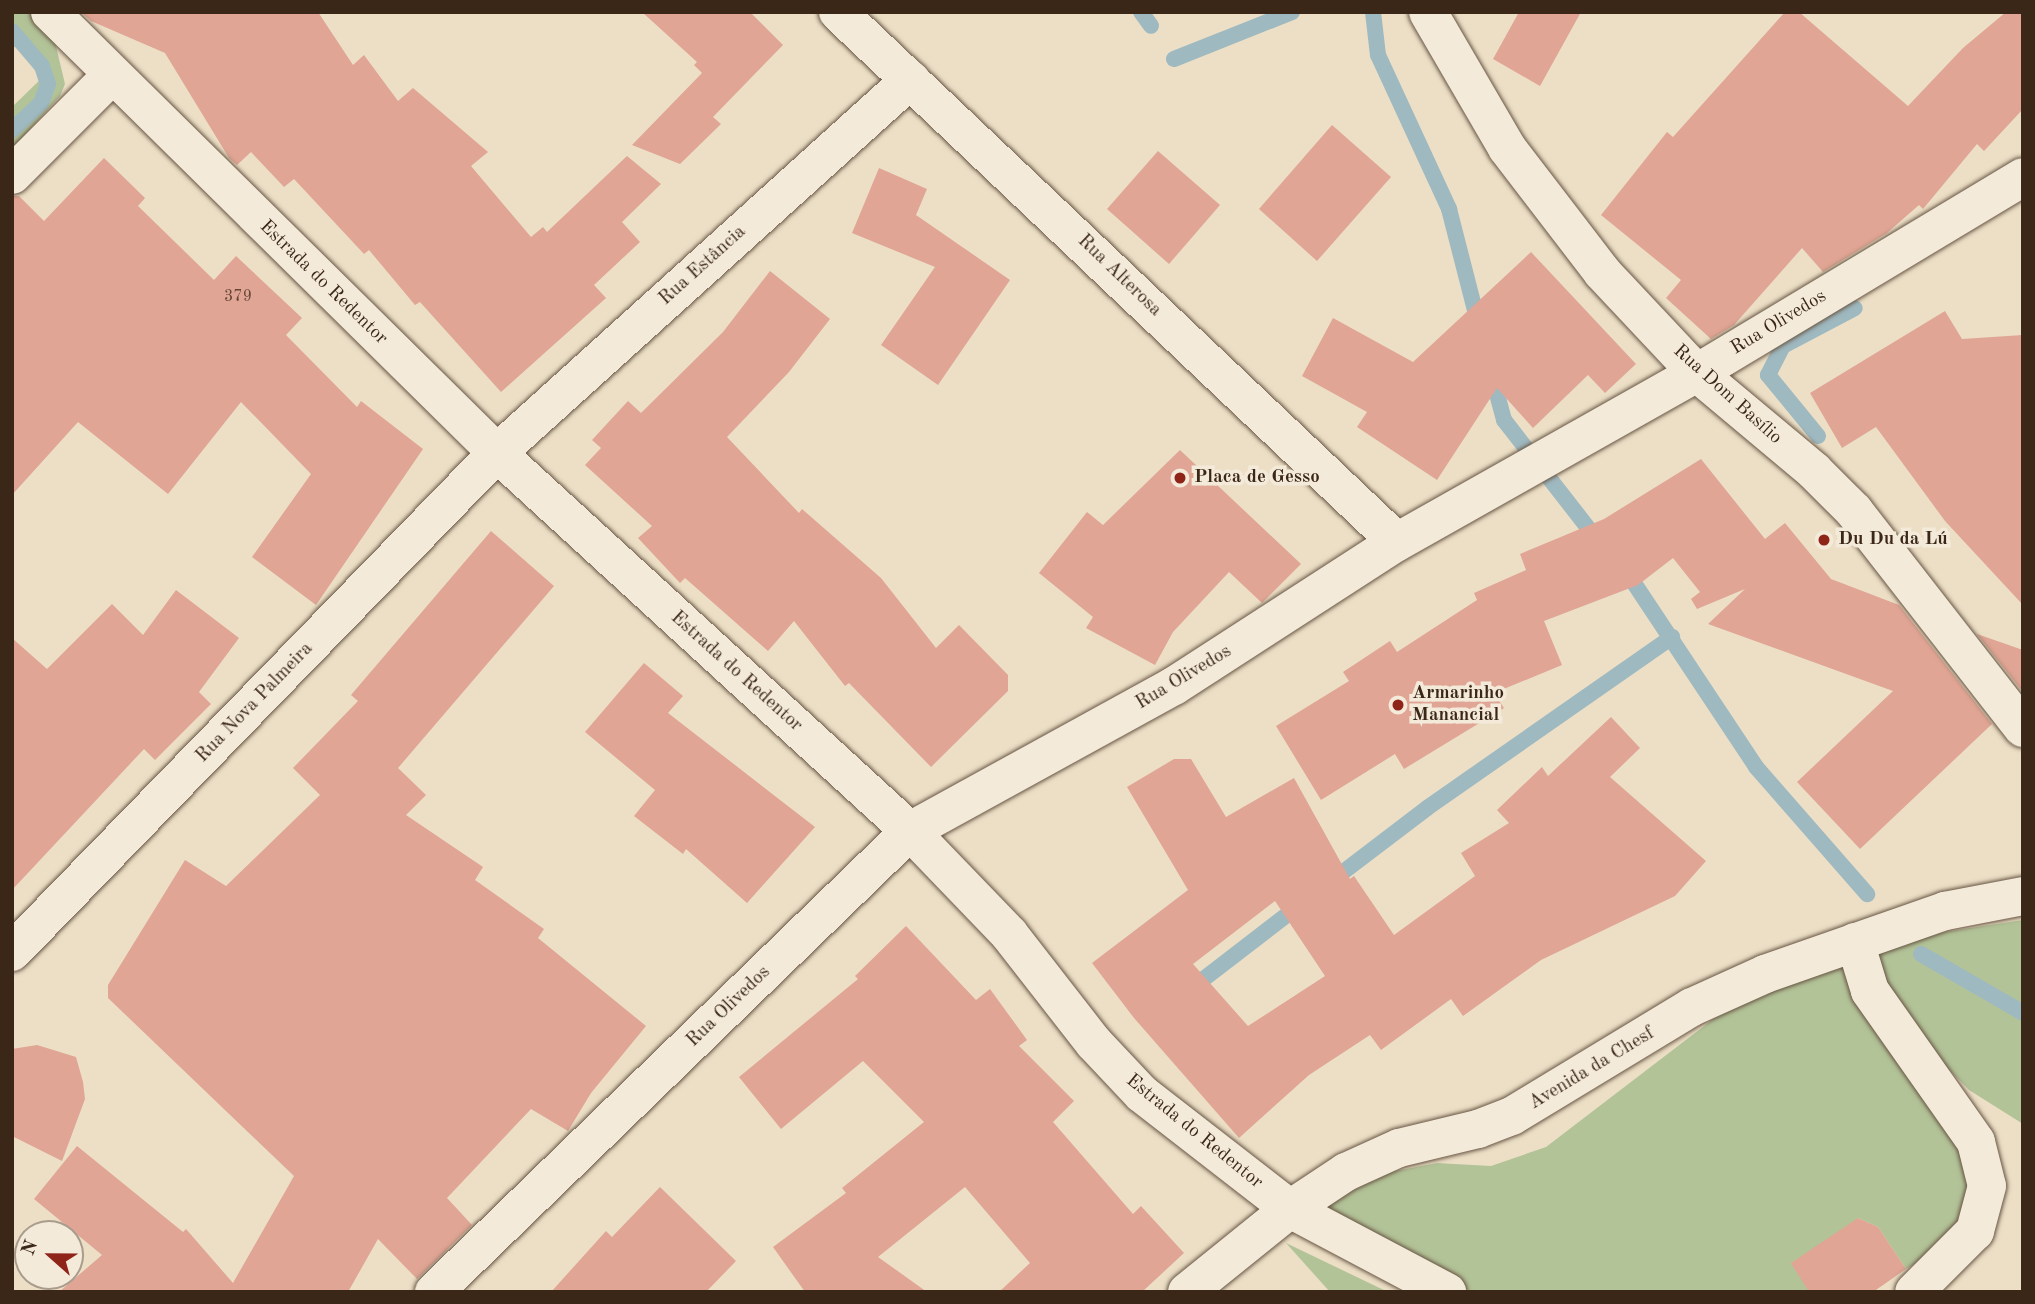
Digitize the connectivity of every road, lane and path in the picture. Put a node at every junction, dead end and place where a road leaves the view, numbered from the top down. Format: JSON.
{"nodes":[{"id":1,"x":50,"y":12,"type":"edge"},
{"id":2,"x":838,"y":12,"type":"edge"},
{"id":3,"x":1427,"y":12,"type":"edge"},
{"id":4,"x":111,"y":76,"type":"junction"},
{"id":5,"x":910,"y":80,"type":"junction"},
{"id":6,"x":12,"y":175,"type":"edge"},
{"id":7,"x":2023,"y":177,"type":"edge"},
{"id":8,"x":1697,"y":373,"type":"junction"},
{"id":9,"x":497,"y":453,"type":"junction"},
{"id":10,"x":1397,"y":542,"type":"junction"},
{"id":11,"x":2023,"y":728,"type":"edge"},
{"id":12,"x":910,"y":831,"type":"junction"},
{"id":13,"x":2023,"y":896,"type":"edge"},
{"id":14,"x":1855,"y":942,"type":"junction"},
{"id":15,"x":12,"y":952,"type":"edge"},
{"id":16,"x":1290,"y":1209,"type":"junction"},
{"id":17,"x":434,"y":1292,"type":"edge"},
{"id":18,"x":1186,"y":1292,"type":"edge"},
{"id":19,"x":1447,"y":1292,"type":"edge"},
{"id":20,"x":1914,"y":1292,"type":"edge"}],
"edges":[{"from":1,"to":4,"type":"street","name":"Estrada do Redentor"},
{"from":2,"to":5,"type":"street","name":"Rua Alterosa"},
{"from":3,"to":8,"type":"street","name":"Rua Dom Basílio"},
{"from":4,"to":6,"type":"street"},
{"from":4,"to":9,"type":"street","name":"Estrada do Redentor"},
{"from":5,"to":9,"type":"street","name":"Rua Estância"},
{"from":5,"to":10,"type":"street","name":"Rua Alterosa"},
{"from":7,"to":8,"type":"street","name":"Rua Olivedos"},
{"from":8,"to":10,"type":"street","name":"Rua Olivedos"},
{"from":8,"to":11,"type":"street","name":"Rua Dom Basílio"},
{"from":9,"to":12,"type":"street","name":"Estrada do Redentor"},
{"from":9,"to":15,"type":"street","name":"Rua Nova Palmeira"},
{"from":10,"to":12,"type":"street","name":"Rua Olivedos"},
{"from":12,"to":16,"type":"street","name":"Estrada do Redentor"},
{"from":12,"to":17,"type":"street","name":"Rua Olivedos"},
{"from":13,"to":14,"type":"street","name":"Avenida da Chesf"},
{"from":14,"to":16,"type":"street","name":"Avenida da Chesf"},
{"from":14,"to":20,"type":"street"},
{"from":16,"to":18,"type":"street","name":"Avenida da Chesf"},
{"from":16,"to":19,"type":"street","name":"Estrada do Redentor"}]}
